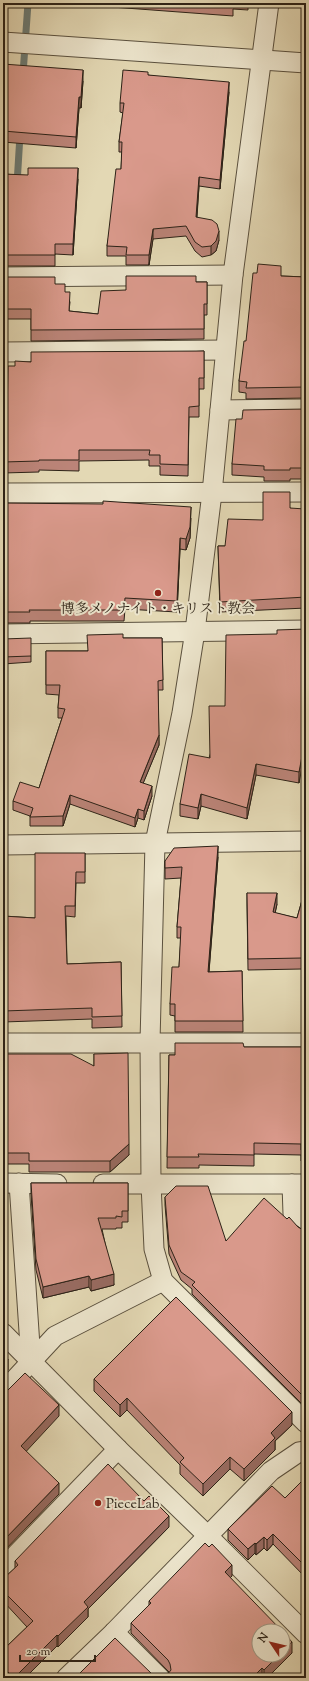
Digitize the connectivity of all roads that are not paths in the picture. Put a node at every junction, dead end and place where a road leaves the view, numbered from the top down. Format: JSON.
{"nodes":[{"id":1,"x":269,"y":3,"type":"edge"},
{"id":2,"x":3,"y":42,"type":"edge"},
{"id":3,"x":260,"y":60,"type":"junction"},
{"id":4,"x":306,"y":63,"type":"edge"},
{"id":5,"x":233,"y":275,"type":"junction"},
{"id":6,"x":3,"y":276,"type":"edge"},
{"id":7,"x":225,"y":350,"type":"junction"},
{"id":8,"x":3,"y":352,"type":"edge"},
{"id":9,"x":220,"y":410,"type":"junction"},
{"id":10,"x":306,"y":410,"type":"edge"},
{"id":11,"x":306,"y":492,"type":"edge"},
{"id":12,"x":3,"y":493,"type":"edge"},
{"id":13,"x":212,"y":493,"type":"junction"},
{"id":14,"x":306,"y":630,"type":"edge"},
{"id":15,"x":195,"y":631,"type":"junction"},
{"id":16,"x":3,"y":634,"type":"edge"},
{"id":17,"x":306,"y":841,"type":"edge"},
{"id":18,"x":155,"y":843,"type":"junction"},
{"id":19,"x":3,"y":845,"type":"edge"},
{"id":20,"x":150,"y":1042,"type":"junction"},
{"id":21,"x":3,"y":1043,"type":"edge"},
{"id":22,"x":306,"y":1043,"type":"edge"},
{"id":23,"x":11,"y":1183,"type":"edge"},
{"id":24,"x":151,"y":1184,"type":"junction"},
{"id":25,"x":299,"y":1184,"type":"edge"},
{"id":26,"x":306,"y":1228,"type":"edge"},
{"id":27,"x":163,"y":1281,"type":"junction"},
{"id":28,"x":3,"y":1333,"type":"edge"},
{"id":29,"x":31,"y":1361,"type":"junction"},
{"id":30,"x":3,"y":1392,"type":"edge"},
{"id":31,"x":306,"y":1423,"type":"edge"},
{"id":32,"x":118,"y":1449,"type":"junction"},
{"id":33,"x":306,"y":1451,"type":"edge"},
{"id":34,"x":207,"y":1535,"type":"junction"},
{"id":35,"x":3,"y":1568,"type":"edge"},
{"id":36,"x":114,"y":1632,"type":"junction"},
{"id":37,"x":306,"y":1634,"type":"edge"},
{"id":38,"x":66,"y":1678,"type":"edge"},
{"id":39,"x":160,"y":1678,"type":"edge"}],
"edges":[{"from":1,"to":3,"type":"street"},
{"from":2,"to":3,"type":"street"},
{"from":3,"to":4,"type":"street"},
{"from":3,"to":5,"type":"street"},
{"from":5,"to":6,"type":"street"},
{"from":5,"to":7,"type":"street"},
{"from":7,"to":8,"type":"street"},
{"from":7,"to":9,"type":"street"},
{"from":9,"to":10,"type":"street"},
{"from":9,"to":13,"type":"street"},
{"from":11,"to":13,"type":"street"},
{"from":12,"to":13,"type":"street"},
{"from":13,"to":15,"type":"street"},
{"from":14,"to":15,"type":"street"},
{"from":15,"to":16,"type":"street"},
{"from":15,"to":18,"type":"street"},
{"from":17,"to":18,"type":"street"},
{"from":18,"to":19,"type":"street"},
{"from":18,"to":20,"type":"street"},
{"from":20,"to":21,"type":"street"},
{"from":20,"to":22,"type":"street"},
{"from":20,"to":24,"type":"street"},
{"from":23,"to":24,"type":"street"},
{"from":23,"to":29,"type":"street"},
{"from":24,"to":25,"type":"street"},
{"from":24,"to":27,"type":"street"},
{"from":25,"to":26,"type":"street"},
{"from":27,"to":29,"type":"street"},
{"from":27,"to":31,"type":"street"},
{"from":28,"to":29,"type":"street"},
{"from":29,"to":30,"type":"street"},
{"from":29,"to":32,"type":"street"},
{"from":32,"to":34,"type":"street"},
{"from":32,"to":35,"type":"street"},
{"from":33,"to":34,"type":"street"},
{"from":34,"to":36,"type":"street"},
{"from":34,"to":37,"type":"street"},
{"from":36,"to":38,"type":"street"},
{"from":36,"to":39,"type":"street"}]}
